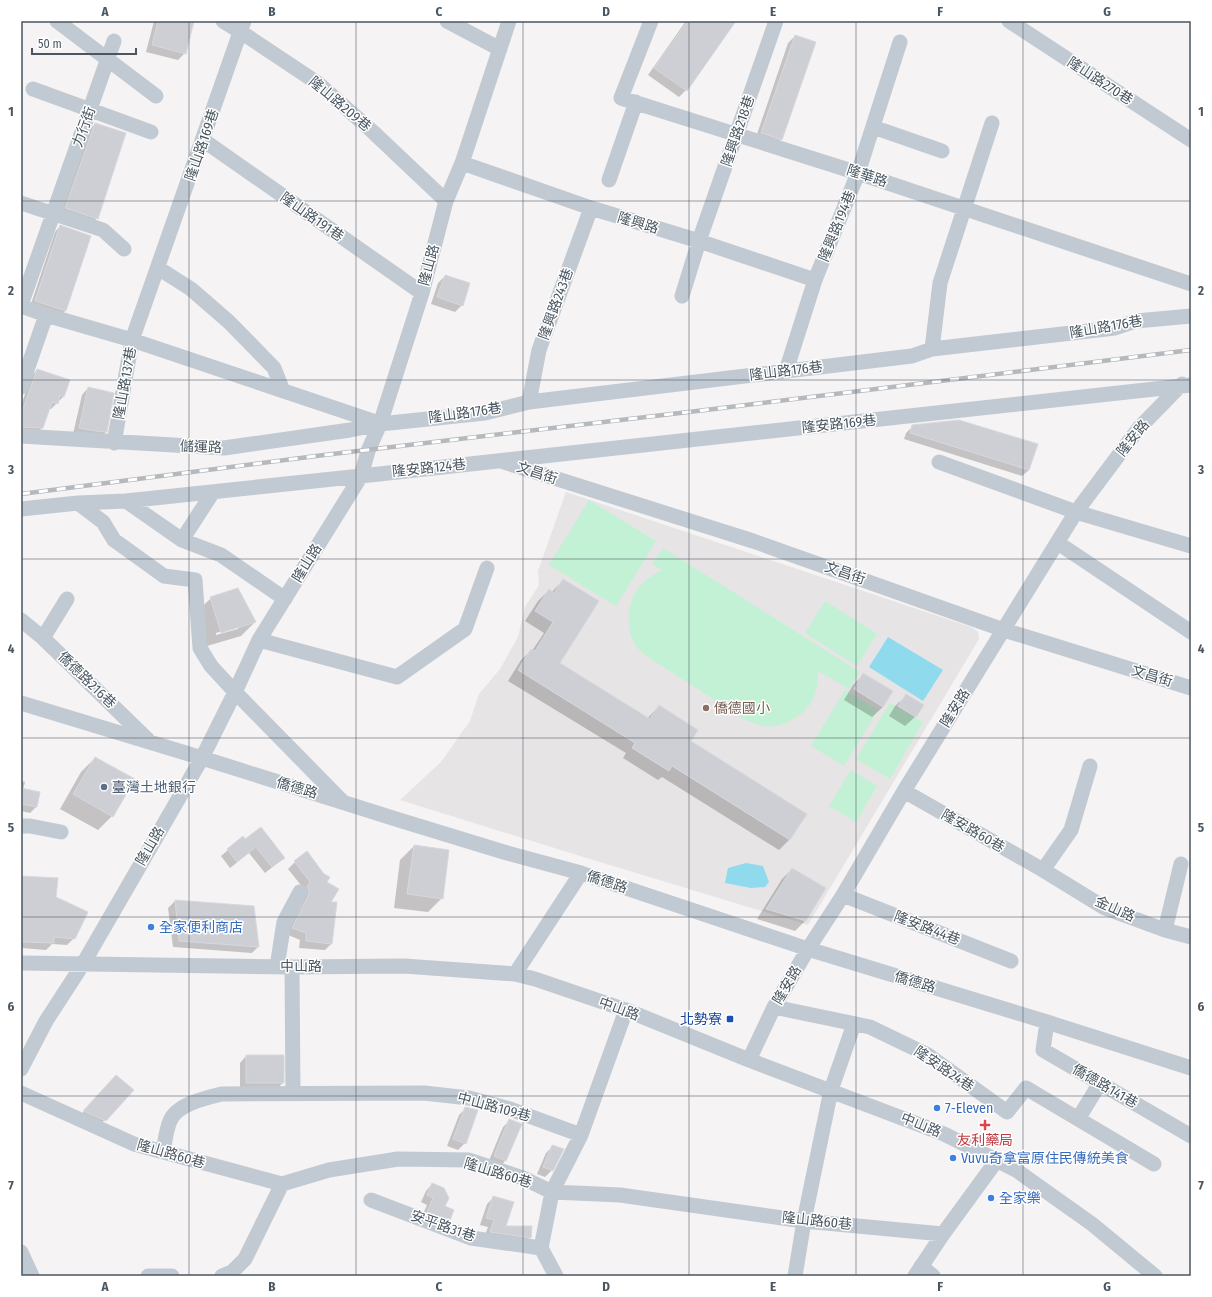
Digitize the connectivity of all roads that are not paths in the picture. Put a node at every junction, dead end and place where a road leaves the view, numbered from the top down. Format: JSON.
{"nodes":[{"id":1,"x":57,"y":21,"type":"edge"},
{"id":2,"x":223,"y":21,"type":"edge"},
{"id":3,"x":447,"y":21,"type":"edge"},
{"id":4,"x":509,"y":21,"type":"edge"},
{"id":5,"x":651,"y":21,"type":"edge"},
{"id":6,"x":776,"y":21,"type":"edge"},
{"id":7,"x":1009,"y":21,"type":"edge"},
{"id":8,"x":243,"y":26,"type":"edge"},
{"id":9,"x":114,"y":41,"type":"dead end"},
{"id":10,"x":900,"y":42,"type":"dead end"},
{"id":11,"x":500,"y":49,"type":"junction"},
{"id":12,"x":108,"y":60,"type":"junction"},
{"id":13,"x":33,"y":89,"type":"dead end"},
{"id":14,"x":156,"y":96,"type":"dead end"},
{"id":15,"x":636,"y":102,"type":"junction"},
{"id":16,"x":90,"y":111,"type":"junction"},
{"id":17,"x":992,"y":123,"type":"dead end"},
{"id":18,"x":873,"y":127,"type":"junction"},
{"id":19,"x":151,"y":132,"type":"dead end"},
{"id":20,"x":737,"y":134,"type":"junction"},
{"id":21,"x":204,"y":140,"type":"junction"},
{"id":22,"x":1191,"y":140,"type":"edge"},
{"id":23,"x":942,"y":152,"type":"dead end"},
{"id":24,"x":462,"y":163,"type":"junction"},
{"id":25,"x":858,"y":173,"type":"junction"},
{"id":26,"x":610,"y":180,"type":"dead end"},
{"id":27,"x":446,"y":201,"type":"junction"},
{"id":28,"x":21,"y":203,"type":"edge"},
{"id":29,"x":590,"y":208,"type":"junction"},
{"id":30,"x":964,"y":208,"type":"junction"},
{"id":31,"x":54,"y":214,"type":"junction"},
{"id":32,"x":699,"y":242,"type":"junction"},
{"id":33,"x":124,"y":248,"type":"dead end"},
{"id":34,"x":158,"y":268,"type":"junction"},
{"id":35,"x":815,"y":280,"type":"junction"},
{"id":36,"x":1191,"y":284,"type":"edge"},
{"id":37,"x":422,"y":293,"type":"junction"},
{"id":38,"x":682,"y":296,"type":"dead end"},
{"id":39,"x":21,"y":306,"type":"edge"},
{"id":40,"x":46,"y":315,"type":"junction"},
{"id":41,"x":1191,"y":316,"type":"edge"},
{"id":42,"x":132,"y":340,"type":"junction"},
{"id":43,"x":932,"y":350,"type":"junction"},
{"id":44,"x":786,"y":371,"type":"junction"},
{"id":45,"x":1191,"y":377,"type":"edge"},
{"id":46,"x":1185,"y":386,"type":"edge"},
{"id":47,"x":21,"y":387,"type":"edge"},
{"id":48,"x":283,"y":391,"type":"junction"},
{"id":49,"x":529,"y":402,"type":"junction"},
{"id":50,"x":380,"y":424,"type":"junction"},
{"id":51,"x":21,"y":436,"type":"edge"},
{"id":52,"x":114,"y":443,"type":"junction"},
{"id":53,"x":498,"y":460,"type":"junction"},
{"id":54,"x":939,"y":462,"type":"dead end"},
{"id":55,"x":360,"y":476,"type":"junction"},
{"id":56,"x":213,"y":492,"type":"junction"},
{"id":57,"x":126,"y":500,"type":"junction"},
{"id":58,"x":78,"y":503,"type":"junction"},
{"id":59,"x":21,"y":509,"type":"edge"},
{"id":60,"x":1076,"y":512,"type":"junction"},
{"id":61,"x":182,"y":540,"type":"junction"},
{"id":62,"x":1058,"y":543,"type":"junction"},
{"id":63,"x":1191,"y":546,"type":"edge"},
{"id":64,"x":487,"y":568,"type":"dead end"},
{"id":65,"x":67,"y":599,"type":"dead end"},
{"id":66,"x":285,"y":599,"type":"junction"},
{"id":67,"x":21,"y":620,"type":"edge"},
{"id":68,"x":1004,"y":630,"type":"junction"},
{"id":69,"x":1191,"y":632,"type":"edge"},
{"id":70,"x":44,"y":638,"type":"junction"},
{"id":71,"x":260,"y":640,"type":"junction"},
{"id":72,"x":1191,"y":688,"type":"edge"},
{"id":73,"x":235,"y":692,"type":"junction"},
{"id":74,"x":21,"y":703,"type":"edge"},
{"id":75,"x":150,"y":742,"type":"junction"},
{"id":76,"x":202,"y":758,"type":"junction"},
{"id":77,"x":1090,"y":766,"type":"dead end"},
{"id":78,"x":904,"y":791,"type":"junction"},
{"id":79,"x":344,"y":803,"type":"junction"},
{"id":80,"x":21,"y":826,"type":"edge"},
{"id":81,"x":61,"y":832,"type":"dead end"},
{"id":82,"x":1181,"y":864,"type":"dead end"},
{"id":83,"x":1043,"y":870,"type":"junction"},
{"id":84,"x":581,"y":873,"type":"junction"},
{"id":85,"x":300,"y":892,"type":"dead end"},
{"id":86,"x":843,"y":895,"type":"junction"},
{"id":87,"x":1165,"y":930,"type":"junction"},
{"id":88,"x":1191,"y":937,"type":"edge"},
{"id":89,"x":808,"y":949,"type":"junction"},
{"id":90,"x":1011,"y":961,"type":"dead end"},
{"id":91,"x":21,"y":963,"type":"edge"},
{"id":92,"x":83,"y":964,"type":"junction"},
{"id":93,"x":277,"y":966,"type":"junction"},
{"id":94,"x":292,"y":967,"type":"junction"},
{"id":95,"x":515,"y":974,"type":"junction"},
{"id":96,"x":774,"y":1007,"type":"junction"},
{"id":97,"x":626,"y":1010,"type":"junction"},
{"id":98,"x":1047,"y":1022,"type":"junction"},
{"id":99,"x":854,"y":1024,"type":"junction"},
{"id":100,"x":749,"y":1060,"type":"junction"},
{"id":101,"x":1191,"y":1068,"type":"edge"},
{"id":102,"x":21,"y":1069,"type":"edge"},
{"id":103,"x":1100,"y":1084,"type":"junction"},
{"id":104,"x":831,"y":1090,"type":"junction"},
{"id":105,"x":21,"y":1093,"type":"edge"},
{"id":106,"x":293,"y":1094,"type":"junction"},
{"id":107,"x":1078,"y":1119,"type":"junction"},
{"id":108,"x":581,"y":1135,"type":"junction"},
{"id":109,"x":1191,"y":1136,"type":"edge"},
{"id":110,"x":163,"y":1152,"type":"junction"},
{"id":111,"x":997,"y":1160,"type":"junction"},
{"id":112,"x":1154,"y":1164,"type":"dead end"},
{"id":113,"x":282,"y":1184,"type":"junction"},
{"id":114,"x":552,"y":1192,"type":"junction"},
{"id":115,"x":371,"y":1200,"type":"dead end"},
{"id":116,"x":804,"y":1221,"type":"junction"},
{"id":117,"x":943,"y":1234,"type":"junction"},
{"id":118,"x":541,"y":1248,"type":"junction"},
{"id":119,"x":21,"y":1252,"type":"edge"},
{"id":120,"x":1140,"y":1270,"type":"edge"},
{"id":121,"x":918,"y":1271,"type":"edge"},
{"id":122,"x":229,"y":1275,"type":"edge"},
{"id":123,"x":32,"y":1276,"type":"edge"},
{"id":124,"x":148,"y":1276,"type":"edge"},
{"id":125,"x":157,"y":1276,"type":"edge"},
{"id":126,"x":172,"y":1276,"type":"edge"},
{"id":127,"x":556,"y":1276,"type":"edge"},
{"id":128,"x":795,"y":1276,"type":"edge"},
{"id":129,"x":933,"y":1276,"type":"edge"},
{"id":130,"x":1155,"y":1276,"type":"edge"}],
"edges":[{"from":1,"to":12,"type":"street"},
{"from":2,"to":8,"type":"street","name":"隆山路209巷"},
{"from":3,"to":11,"type":"street"},
{"from":4,"to":11,"type":"street","name":"隆山路"},
{"from":5,"to":15,"type":"street","name":"隆華路"},
{"from":6,"to":20,"type":"street","name":"隆興路218巷"},
{"from":7,"to":22,"type":"street","name":"隆山路270巷"},
{"from":8,"to":21,"type":"street","name":"隆山路169巷"},
{"from":8,"to":27,"type":"street","name":"隆山路209巷"},
{"from":9,"to":12,"type":"street","name":"力行街"},
{"from":10,"to":18,"type":"street","name":"隆興路194巷"},
{"from":11,"to":24,"type":"street","name":"隆山路"},
{"from":12,"to":14,"type":"street"},
{"from":12,"to":16,"type":"street","name":"力行街"},
{"from":13,"to":16,"type":"street"},
{"from":15,"to":20,"type":"street","name":"隆華路"},
{"from":15,"to":26,"type":"street"},
{"from":16,"to":19,"type":"street"},
{"from":16,"to":31,"type":"street","name":"力行街"},
{"from":17,"to":30,"type":"street"},
{"from":18,"to":23,"type":"street"},
{"from":18,"to":25,"type":"street","name":"隆興路194巷"},
{"from":20,"to":25,"type":"street","name":"隆華路"},
{"from":20,"to":32,"type":"street","name":"隆興路218巷"},
{"from":21,"to":34,"type":"street","name":"隆山路169巷"},
{"from":21,"to":37,"type":"street","name":"隆山路191巷"},
{"from":24,"to":27,"type":"street","name":"隆山路"},
{"from":24,"to":29,"type":"street","name":"隆興路"},
{"from":25,"to":30,"type":"street","name":"隆華路"},
{"from":25,"to":35,"type":"street","name":"隆興路194巷"},
{"from":27,"to":37,"type":"street","name":"隆山路"},
{"from":28,"to":31,"type":"street"},
{"from":29,"to":32,"type":"street","name":"隆興路"},
{"from":29,"to":49,"type":"street","name":"隆興路243巷"},
{"from":30,"to":36,"type":"street","name":"隆華路"},
{"from":30,"to":43,"type":"street"},
{"from":31,"to":33,"type":"street"},
{"from":31,"to":39,"type":"street","name":"隆山路137巷"},
{"from":32,"to":35,"type":"street","name":"隆興路"},
{"from":32,"to":38,"type":"street","name":"隆興路218巷"},
{"from":34,"to":42,"type":"street","name":"隆山路169巷"},
{"from":34,"to":48,"type":"street"},
{"from":35,"to":44,"type":"street","name":"隆興路194巷"},
{"from":37,"to":50,"type":"street","name":"隆山路"},
{"from":39,"to":40,"type":"street","name":"隆山路137巷"},
{"from":40,"to":42,"type":"street","name":"隆山路137巷"},
{"from":40,"to":47,"type":"street"},
{"from":41,"to":43,"type":"street","name":"隆山路176巷"},
{"from":42,"to":48,"type":"street"},
{"from":42,"to":52,"type":"street","name":"隆山路137巷"},
{"from":43,"to":44,"type":"street","name":"隆山路176巷"},
{"from":44,"to":49,"type":"street","name":"隆山路176巷"},
{"from":45,"to":46,"type":"street","name":"隆安路"},
{"from":46,"to":53,"type":"street","name":"隆安路169巷"},
{"from":46,"to":60,"type":"street","name":"隆安路"},
{"from":48,"to":50,"type":"street"},
{"from":49,"to":50,"type":"street","name":"隆山路176巷"},
{"from":50,"to":52,"type":"street","name":"儲運路"},
{"from":50,"to":55,"type":"street","name":"隆山路"},
{"from":51,"to":52,"type":"street","name":"儲運路"},
{"from":53,"to":55,"type":"street","name":"隆安路124巷"},
{"from":53,"to":68,"type":"street","name":"文昌街"},
{"from":54,"to":60,"type":"street"},
{"from":55,"to":56,"type":"street","name":"隆安路124巷"},
{"from":55,"to":66,"type":"street","name":"隆山路"},
{"from":56,"to":57,"type":"street","name":"隆安路124巷"},
{"from":56,"to":61,"type":"street"},
{"from":57,"to":58,"type":"street","name":"隆安路124巷"},
{"from":57,"to":61,"type":"street"},
{"from":58,"to":59,"type":"street","name":"隆安路124巷"},
{"from":58,"to":73,"type":"street"},
{"from":60,"to":62,"type":"street","name":"隆安路"},
{"from":60,"to":63,"type":"street"},
{"from":61,"to":66,"type":"street"},
{"from":62,"to":68,"type":"street","name":"隆安路"},
{"from":62,"to":69,"type":"street"},
{"from":64,"to":71,"type":"street"},
{"from":65,"to":70,"type":"street"},
{"from":66,"to":71,"type":"street","name":"隆山路"},
{"from":67,"to":70,"type":"street","name":"僑德路216巷"},
{"from":68,"to":72,"type":"street","name":"文昌街"},
{"from":68,"to":78,"type":"street","name":"隆安路"},
{"from":70,"to":75,"type":"street","name":"僑德路216巷"},
{"from":71,"to":73,"type":"street","name":"隆山路"},
{"from":73,"to":76,"type":"street","name":"隆山路"},
{"from":73,"to":79,"type":"street"},
{"from":74,"to":75,"type":"street","name":"僑德路"},
{"from":75,"to":76,"type":"street","name":"僑德路"},
{"from":76,"to":79,"type":"street","name":"僑德路"},
{"from":76,"to":92,"type":"street","name":"隆山路"},
{"from":77,"to":83,"type":"street"},
{"from":78,"to":83,"type":"street","name":"隆安路60巷"},
{"from":78,"to":86,"type":"street","name":"隆安路"},
{"from":79,"to":84,"type":"street","name":"僑德路"},
{"from":80,"to":81,"type":"street"},
{"from":82,"to":87,"type":"street"},
{"from":83,"to":87,"type":"street","name":"金山路"},
{"from":84,"to":89,"type":"street","name":"僑德路"},
{"from":84,"to":95,"type":"street"},
{"from":85,"to":93,"type":"street"},
{"from":86,"to":89,"type":"street","name":"隆安路"},
{"from":86,"to":90,"type":"street","name":"隆安路44巷"},
{"from":87,"to":88,"type":"street","name":"金山路"},
{"from":89,"to":96,"type":"street","name":"隆安路"},
{"from":89,"to":98,"type":"street","name":"僑德路"},
{"from":91,"to":92,"type":"street","name":"中山路"},
{"from":92,"to":93,"type":"street","name":"中山路"},
{"from":92,"to":102,"type":"street","name":"隆山路"},
{"from":93,"to":94,"type":"street","name":"中山路"},
{"from":94,"to":95,"type":"street","name":"中山路"},
{"from":94,"to":106,"type":"street"},
{"from":95,"to":97,"type":"street","name":"中山路"},
{"from":96,"to":99,"type":"street","name":"隆安路24巷"},
{"from":96,"to":100,"type":"street","name":"隆安路"},
{"from":97,"to":100,"type":"street","name":"中山路"},
{"from":97,"to":108,"type":"street"},
{"from":98,"to":101,"type":"street","name":"僑德路"},
{"from":98,"to":103,"type":"street","name":"僑德路141巷"},
{"from":99,"to":104,"type":"street"},
{"from":99,"to":107,"type":"street","name":"隆安路24巷"},
{"from":100,"to":104,"type":"street","name":"中山路"},
{"from":103,"to":107,"type":"street"},
{"from":103,"to":109,"type":"street","name":"僑德路141巷"},
{"from":104,"to":111,"type":"street","name":"中山路"},
{"from":104,"to":116,"type":"street"},
{"from":105,"to":110,"type":"street","name":"隆山路60巷"},
{"from":106,"to":108,"type":"street","name":"中山路109巷"},
{"from":106,"to":110,"type":"street","name":"中山路109巷"},
{"from":107,"to":112,"type":"street","name":"隆安路24巷"},
{"from":108,"to":114,"type":"street"},
{"from":110,"to":113,"type":"street","name":"隆山路60巷"},
{"from":111,"to":117,"type":"street"},
{"from":111,"to":120,"type":"street","name":"中山路"},
{"from":113,"to":114,"type":"street","name":"隆山路60巷"},
{"from":113,"to":122,"type":"street"},
{"from":114,"to":116,"type":"street","name":"隆山路60巷"},
{"from":114,"to":118,"type":"street"},
{"from":115,"to":118,"type":"street","name":"安平路31巷"},
{"from":116,"to":117,"type":"street","name":"隆山路60巷"},
{"from":116,"to":128,"type":"street"},
{"from":117,"to":121,"type":"street"},
{"from":118,"to":127,"type":"street"},
{"from":119,"to":123,"type":"street"},
{"from":120,"to":130,"type":"street","name":"中山路"},
{"from":121,"to":129,"type":"street"},
{"from":124,"to":125,"type":"street"},
{"from":125,"to":126,"type":"street"}]}
